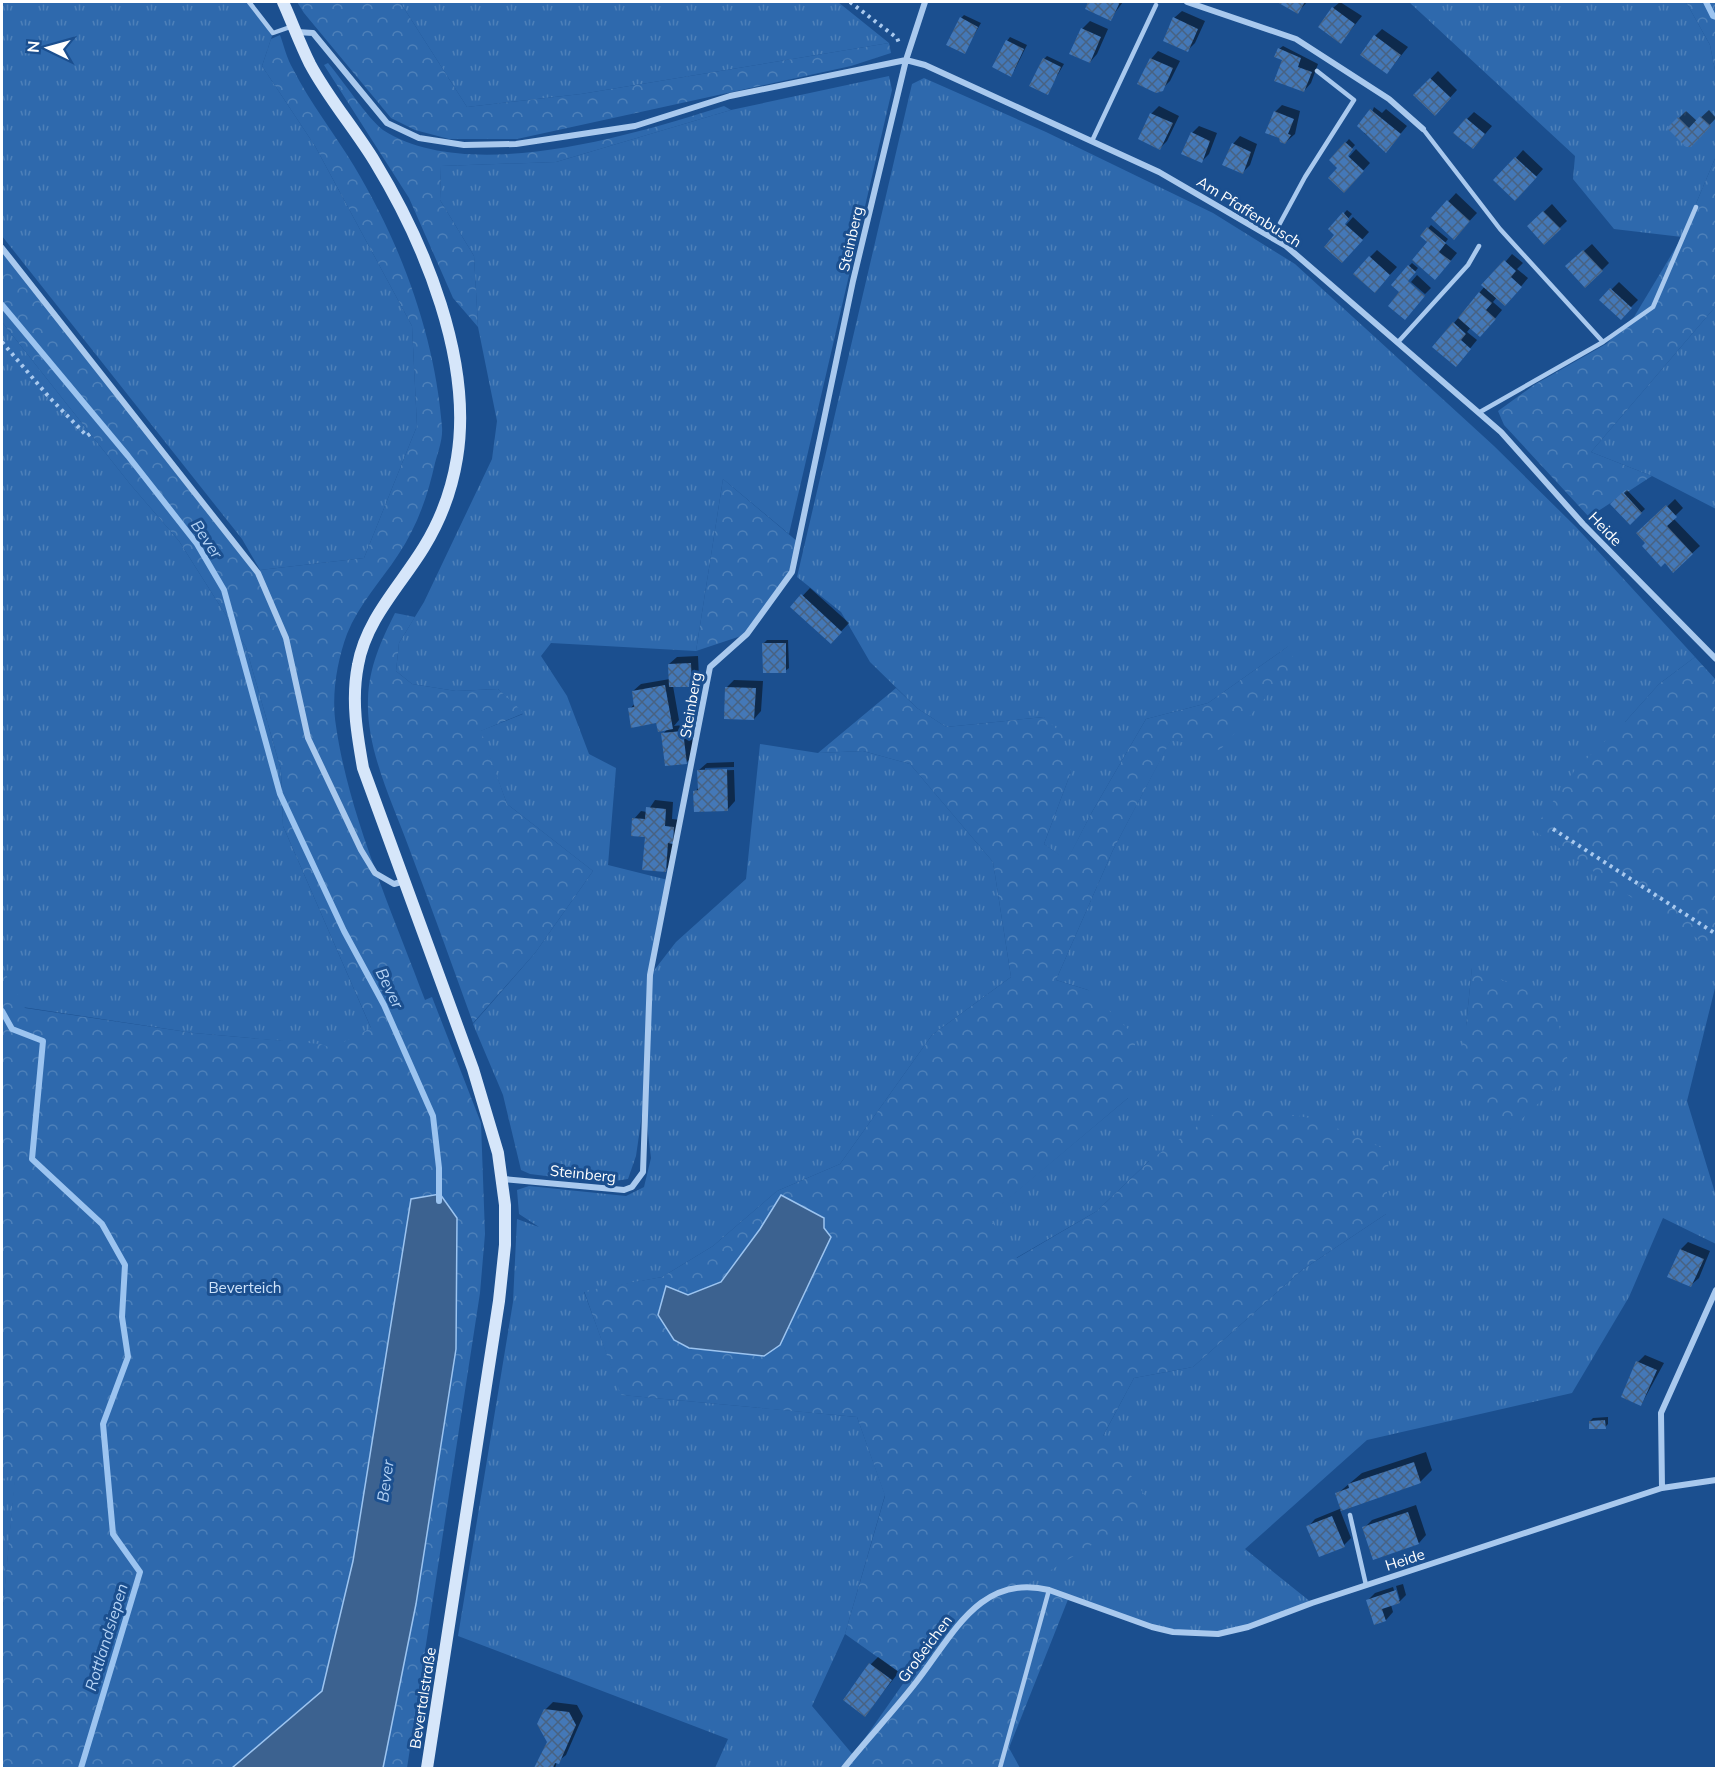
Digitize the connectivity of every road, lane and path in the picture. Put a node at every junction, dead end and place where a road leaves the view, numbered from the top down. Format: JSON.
{"nodes":[{"id":1,"x":249,"y":2,"type":"edge"},
{"id":2,"x":283,"y":2,"type":"edge"},
{"id":3,"x":850,"y":2,"type":"edge"},
{"id":4,"x":925,"y":2,"type":"edge"},
{"id":5,"x":1187,"y":2,"type":"edge"},
{"id":6,"x":1156,"y":5,"type":"dead end"},
{"id":7,"x":295,"y":29,"type":"junction"},
{"id":8,"x":906,"y":60,"type":"junction"},
{"id":9,"x":1317,"y":71,"type":"dead end"},
{"id":10,"x":1423,"y":129,"type":"joint"},
{"id":11,"x":1092,"y":141,"type":"junction"},
{"id":12,"x":1696,"y":207,"type":"dead end"},
{"id":13,"x":1272,"y":238,"type":"junction"},
{"id":14,"x":1479,"y":246,"type":"dead end"},
{"id":15,"x":2,"y":248,"type":"edge"},
{"id":16,"x":2,"y":342,"type":"edge"},
{"id":17,"x":1399,"y":342,"type":"junction"},
{"id":18,"x":1603,"y":342,"type":"junction"},
{"id":19,"x":1480,"y":412,"type":"junction"},
{"id":20,"x":89,"y":434,"type":"dead end"},
{"id":21,"x":1716,"y":659,"type":"edge"},
{"id":22,"x":1553,"y":829,"type":"dead end"},
{"id":23,"x":406,"y":881,"type":"junction"},
{"id":24,"x":1716,"y":934,"type":"edge"},
{"id":25,"x":503,"y":1179,"type":"junction"},
{"id":26,"x":1716,"y":1290,"type":"edge"},
{"id":27,"x":1716,"y":1480,"type":"edge"},
{"id":28,"x":1662,"y":1488,"type":"junction"},
{"id":29,"x":1350,"y":1515,"type":"dead end"},
{"id":30,"x":1366,"y":1585,"type":"junction"},
{"id":31,"x":1049,"y":1590,"type":"junction"},
{"id":32,"x":1152,"y":1627,"type":"joint"},
{"id":33,"x":427,"y":1768,"type":"edge"},
{"id":34,"x":844,"y":1768,"type":"edge"},
{"id":35,"x":1000,"y":1768,"type":"edge"}],
"edges":[{"from":1,"to":7,"type":"lane"},
{"from":2,"to":7,"type":"street","name":"Bevertalstraße"},
{"from":3,"to":8,"type":"path"},
{"from":4,"to":8,"type":"street","name":"Steinberg"},
{"from":5,"to":10,"type":"street"},
{"from":6,"to":11,"type":"lane"},
{"from":7,"to":8,"type":"street"},
{"from":7,"to":23,"type":"street","name":"Bevertalstraße"},
{"from":8,"to":11,"type":"street","name":"Am Pfaffenbusch"},
{"from":8,"to":25,"type":"street","name":"Steinberg"},
{"from":9,"to":13,"type":"lane"},
{"from":10,"to":18,"type":"lane"},
{"from":11,"to":13,"type":"street","name":"Am Pfaffenbusch"},
{"from":12,"to":18,"type":"lane"},
{"from":13,"to":17,"type":"street","name":"Am Pfaffenbusch"},
{"from":14,"to":17,"type":"lane"},
{"from":15,"to":23,"type":"street"},
{"from":16,"to":20,"type":"path"},
{"from":17,"to":19,"type":"street","name":"Am Pfaffenbusch"},
{"from":18,"to":19,"type":"lane"},
{"from":19,"to":21,"type":"street","name":"Heide"},
{"from":22,"to":24,"type":"path"},
{"from":23,"to":25,"type":"street","name":"Bevertalstraße"},
{"from":25,"to":33,"type":"street","name":"Bevertalstraße"},
{"from":26,"to":28,"type":"street"},
{"from":27,"to":28,"type":"street","name":"Heide"},
{"from":28,"to":30,"type":"street","name":"Heide"},
{"from":29,"to":30,"type":"lane"},
{"from":30,"to":32,"type":"street","name":"Heide"},
{"from":31,"to":32,"type":"street","name":"Großeichen"},
{"from":31,"to":34,"type":"street","name":"Großeichen"},
{"from":31,"to":35,"type":"lane"}]}
